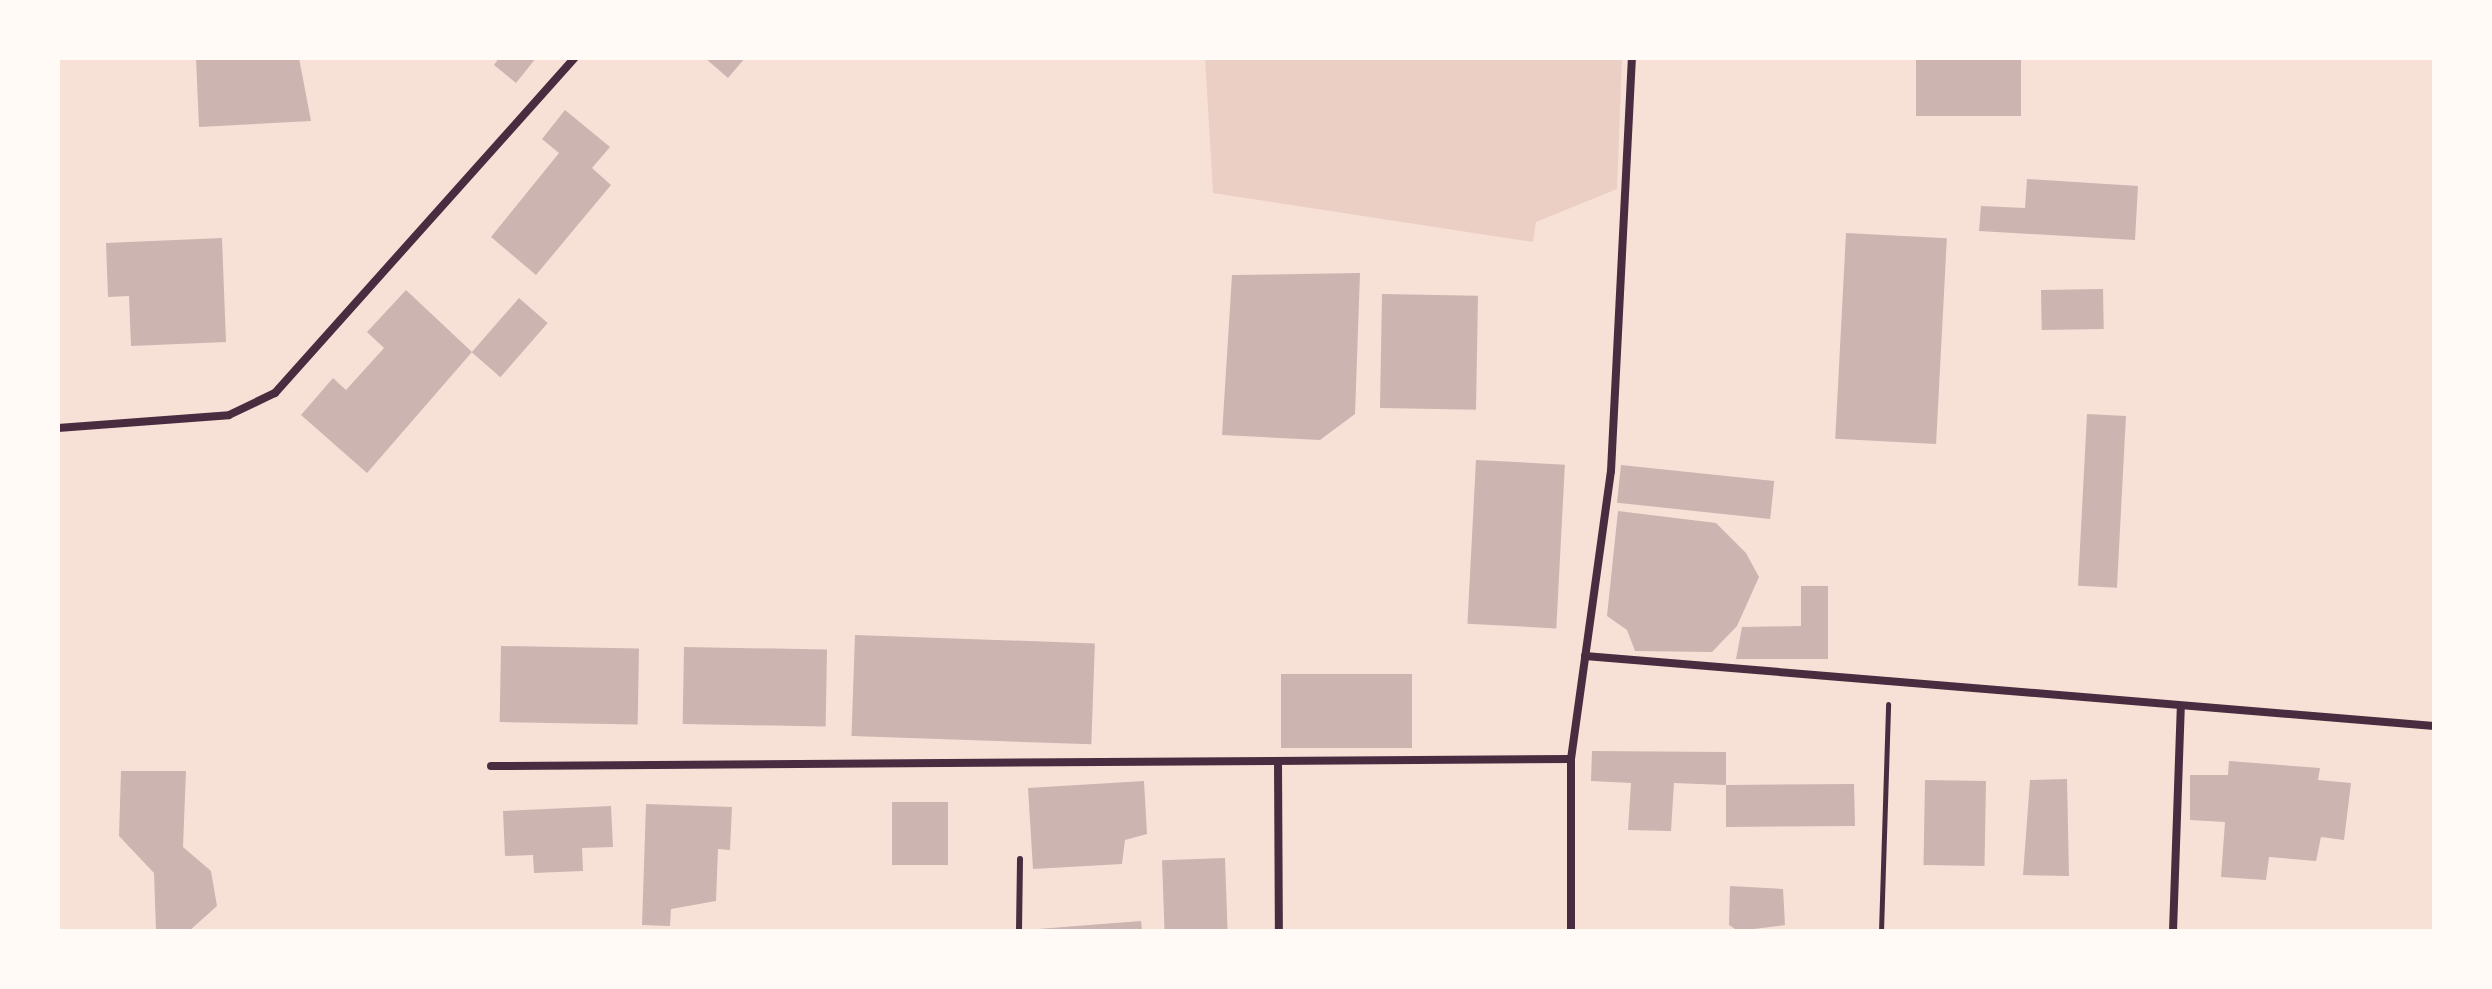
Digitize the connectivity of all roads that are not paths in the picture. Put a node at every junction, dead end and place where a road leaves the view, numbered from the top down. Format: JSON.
{"nodes":[{"id":1,"x":574,"y":58,"type":"edge"},
{"id":2,"x":1632,"y":58,"type":"edge"},
{"id":3,"x":58,"y":428,"type":"edge"},
{"id":4,"x":1585,"y":656,"type":"junction"},
{"id":5,"x":2181,"y":707,"type":"junction"},
{"id":6,"x":2434,"y":726,"type":"edge"},
{"id":7,"x":1571,"y":759,"type":"junction"},
{"id":8,"x":1278,"y":762,"type":"junction"},
{"id":9,"x":491,"y":766,"type":"dead end"},
{"id":10,"x":1020,"y":859,"type":"dead end"},
{"id":11,"x":1019,"y":931,"type":"edge"},
{"id":12,"x":1279,"y":931,"type":"edge"},
{"id":13,"x":1571,"y":931,"type":"edge"},
{"id":14,"x":2173,"y":931,"type":"edge"}],
"edges":[{"from":1,"to":3,"type":"street"},
{"from":2,"to":4,"type":"street"},
{"from":4,"to":5,"type":"street"},
{"from":4,"to":7,"type":"street"},
{"from":5,"to":6,"type":"street"},
{"from":5,"to":14,"type":"street"},
{"from":7,"to":8,"type":"street"},
{"from":7,"to":13,"type":"street"},
{"from":8,"to":9,"type":"street"},
{"from":8,"to":12,"type":"street"},
{"from":10,"to":11,"type":"lane"}]}
